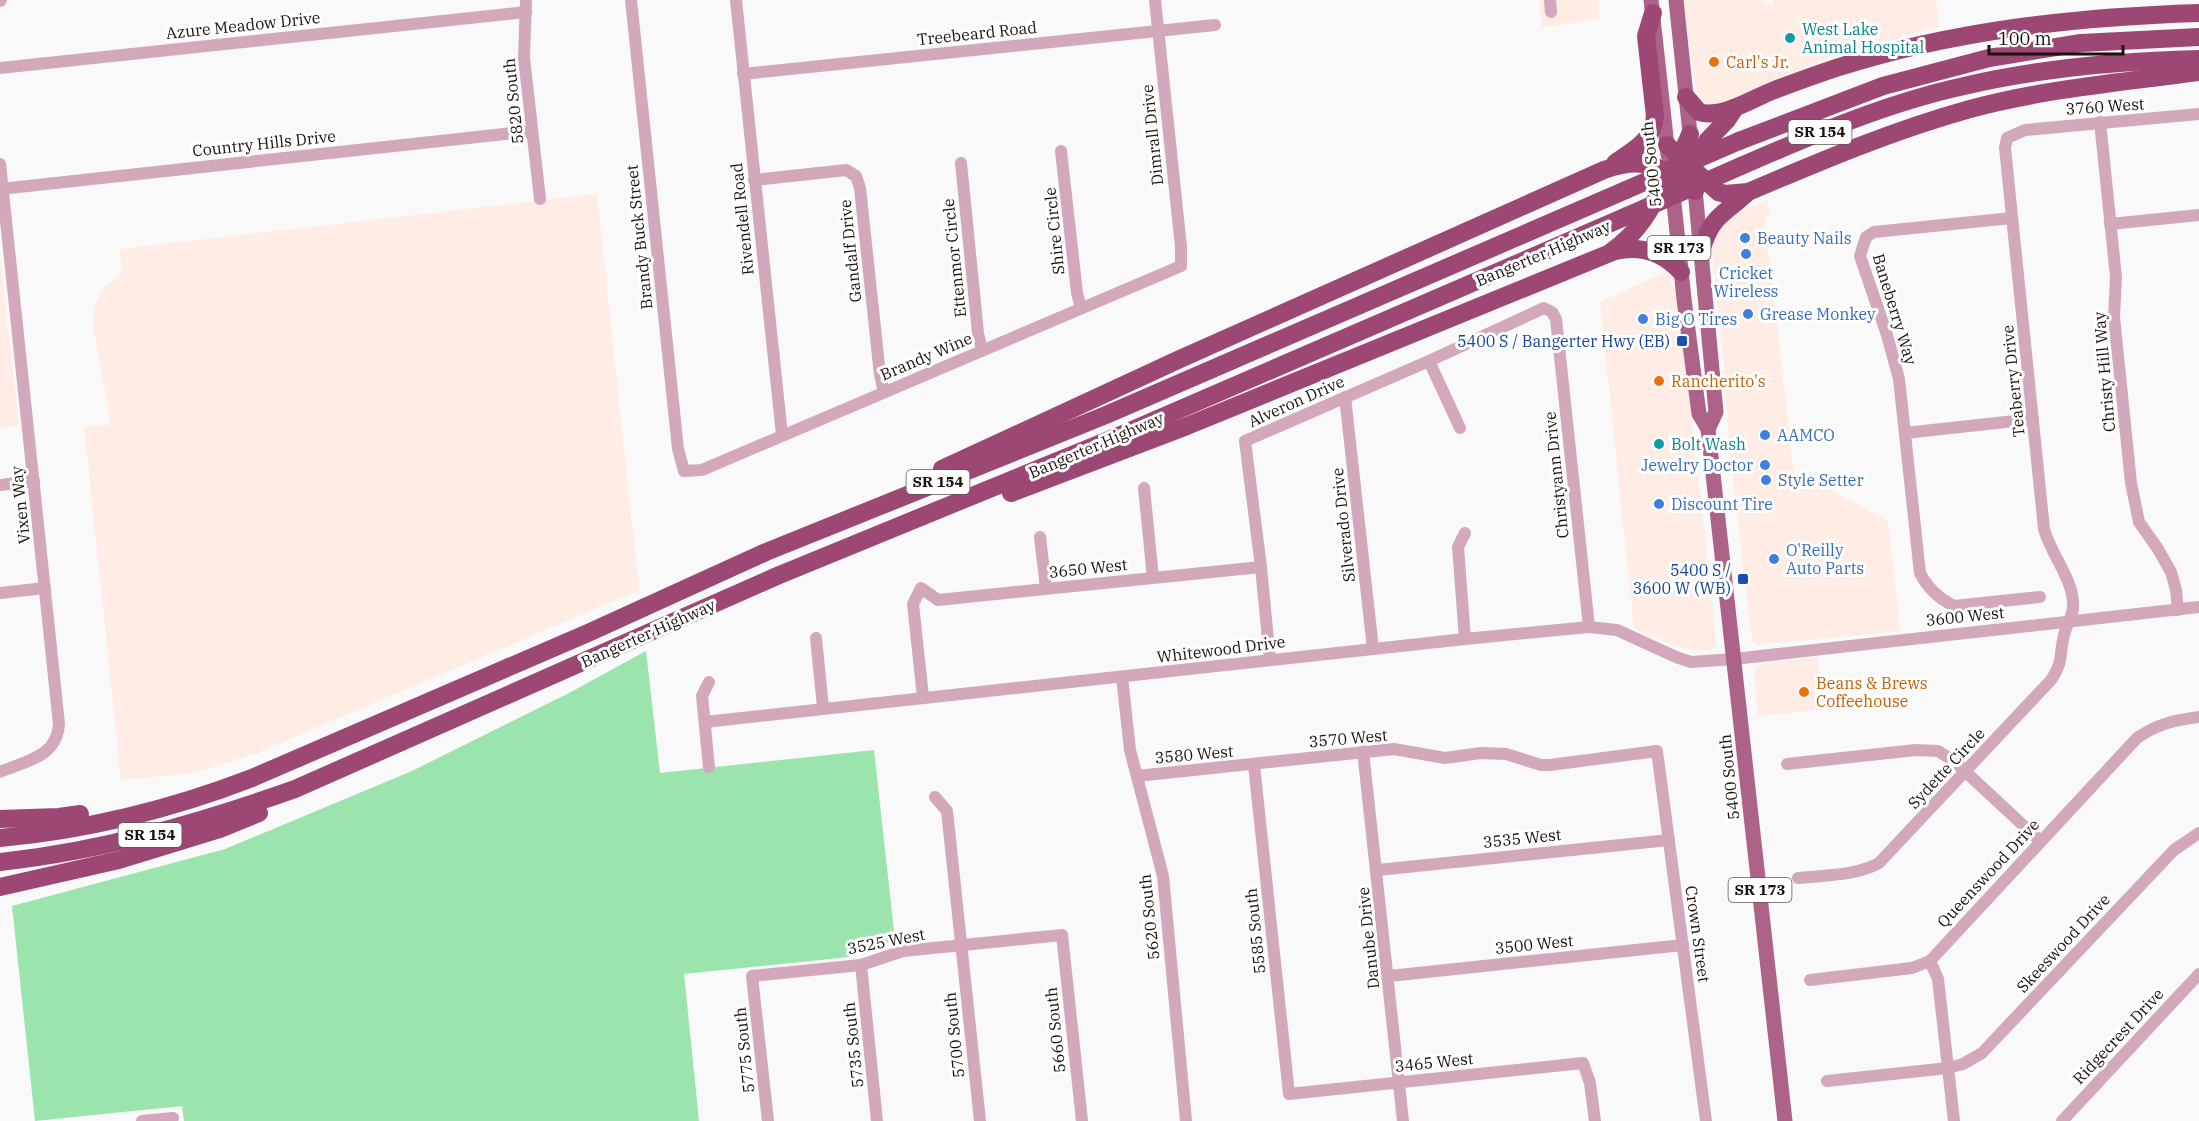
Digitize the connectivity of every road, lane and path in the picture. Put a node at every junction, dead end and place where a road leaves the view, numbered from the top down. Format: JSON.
{"nodes":[{"id":1,"x":631,"y":0,"type":"edge"},
{"id":2,"x":736,"y":0,"type":"edge"},
{"id":3,"x":1155,"y":0,"type":"edge"},
{"id":4,"x":1676,"y":0,"type":"edge"},
{"id":5,"x":526,"y":6,"type":"edge"},
{"id":6,"x":1652,"y":7,"type":"edge"},
{"id":7,"x":2199,"y":13,"type":"edge"},
{"id":8,"x":1215,"y":24,"type":"dead end"},
{"id":9,"x":1158,"y":30,"type":"junction"},
{"id":10,"x":2199,"y":37,"type":"edge"},
{"id":11,"x":2199,"y":58,"type":"edge"},
{"id":12,"x":0,"y":68,"type":"edge"},
{"id":13,"x":2199,"y":72,"type":"edge"},
{"id":14,"x":744,"y":74,"type":"junction"},
{"id":15,"x":1686,"y":97,"type":"junction"},
{"id":16,"x":1735,"y":108,"type":"junction"},
{"id":17,"x":2199,"y":114,"type":"edge"},
{"id":18,"x":2100,"y":122,"type":"junction"},
{"id":19,"x":532,"y":131,"type":"junction"},
{"id":20,"x":1690,"y":134,"type":"joint"},
{"id":21,"x":2014,"y":134,"type":"joint"},
{"id":22,"x":1061,"y":151,"type":"dead end"},
{"id":23,"x":960,"y":163,"type":"dead end"},
{"id":24,"x":0,"y":164,"type":"edge"},
{"id":25,"x":1604,"y":170,"type":"junction"},
{"id":26,"x":1680,"y":173,"type":"junction"},
{"id":27,"x":754,"y":180,"type":"junction"},
{"id":28,"x":1,"y":189,"type":"edge"},
{"id":29,"x":1748,"y":192,"type":"junction"},
{"id":30,"x":540,"y":199,"type":"dead end"},
{"id":31,"x":2199,"y":214,"type":"edge"},
{"id":32,"x":2012,"y":218,"type":"junction"},
{"id":33,"x":2110,"y":224,"type":"junction"},
{"id":34,"x":1701,"y":251,"type":"junction"},
{"id":35,"x":1607,"y":254,"type":"junction"},
{"id":36,"x":1181,"y":266,"type":"joint"},
{"id":37,"x":1681,"y":272,"type":"junction"},
{"id":38,"x":1081,"y":308,"type":"junction"},
{"id":39,"x":1556,"y":319,"type":"joint"},
{"id":40,"x":982,"y":350,"type":"junction"},
{"id":41,"x":1429,"y":361,"type":"junction"},
{"id":42,"x":884,"y":392,"type":"junction"},
{"id":43,"x":1345,"y":397,"type":"junction"},
{"id":44,"x":2033,"y":419,"type":"junction"},
{"id":45,"x":1460,"y":428,"type":"dead end"},
{"id":46,"x":1708,"y":429,"type":"junction"},
{"id":47,"x":1905,"y":433,"type":"junction"},
{"id":48,"x":782,"y":435,"type":"junction"},
{"id":49,"x":684,"y":471,"type":"joint"},
{"id":50,"x":34,"y":481,"type":"junction"},
{"id":51,"x":0,"y":485,"type":"edge"},
{"id":52,"x":1144,"y":488,"type":"dead end"},
{"id":53,"x":1465,"y":533,"type":"dead end"},
{"id":54,"x":1040,"y":537,"type":"dead end"},
{"id":55,"x":766,"y":552,"type":"junction"},
{"id":56,"x":1261,"y":567,"type":"junction"},
{"id":57,"x":777,"y":576,"type":"junction"},
{"id":58,"x":1152,"y":578,"type":"junction"},
{"id":59,"x":45,"y":588,"type":"junction"},
{"id":60,"x":1046,"y":588,"type":"junction"},
{"id":61,"x":0,"y":593,"type":"edge"},
{"id":62,"x":2040,"y":597,"type":"dead end"},
{"id":63,"x":2199,"y":607,"type":"edge"},
{"id":64,"x":2178,"y":610,"type":"junction"},
{"id":65,"x":2068,"y":622,"type":"junction"},
{"id":66,"x":1589,"y":627,"type":"junction"},
{"id":67,"x":816,"y":638,"type":"dead end"},
{"id":68,"x":1465,"y":639,"type":"junction"},
{"id":69,"x":1373,"y":649,"type":"junction"},
{"id":70,"x":1734,"y":659,"type":"junction"},
{"id":71,"x":1270,"y":660,"type":"junction"},
{"id":72,"x":1122,"y":678,"type":"junction"},
{"id":73,"x":709,"y":682,"type":"dead end"},
{"id":74,"x":923,"y":697,"type":"junction"},
{"id":75,"x":823,"y":707,"type":"junction"},
{"id":76,"x":2199,"y":717,"type":"edge"},
{"id":77,"x":705,"y":722,"type":"junction"},
{"id":78,"x":1363,"y":751,"type":"junction"},
{"id":79,"x":1657,"y":751,"type":"joint"},
{"id":80,"x":1787,"y":764,"type":"dead end"},
{"id":81,"x":1254,"y":765,"type":"junction"},
{"id":82,"x":709,"y":767,"type":"dead end"},
{"id":83,"x":1966,"y":771,"type":"junction"},
{"id":84,"x":0,"y":772,"type":"edge"},
{"id":85,"x":1137,"y":776,"type":"junction"},
{"id":86,"x":295,"y":789,"type":"junction"},
{"id":87,"x":935,"y":797,"type":"dead end"},
{"id":88,"x":174,"y":803,"type":"junction"},
{"id":89,"x":0,"y":819,"type":"edge"},
{"id":90,"x":2199,"y":833,"type":"edge"},
{"id":91,"x":0,"y":838,"type":"edge"},
{"id":92,"x":1669,"y":840,"type":"junction"},
{"id":93,"x":2040,"y":841,"type":"junction"},
{"id":94,"x":0,"y":862,"type":"edge"},
{"id":95,"x":1378,"y":870,"type":"junction"},
{"id":96,"x":1798,"y":878,"type":"dead end"},
{"id":97,"x":0,"y":887,"type":"edge"},
{"id":98,"x":1062,"y":935,"type":"joint"},
{"id":99,"x":962,"y":945,"type":"junction"},
{"id":100,"x":1683,"y":945,"type":"junction"},
{"id":101,"x":1930,"y":961,"type":"junction"},
{"id":102,"x":861,"y":964,"type":"junction"},
{"id":103,"x":2199,"y":974,"type":"edge"},
{"id":104,"x":752,"y":976,"type":"joint"},
{"id":105,"x":1389,"y":976,"type":"junction"},
{"id":106,"x":1810,"y":980,"type":"dead end"},
{"id":107,"x":1947,"y":1068,"type":"junction"},
{"id":108,"x":1827,"y":1081,"type":"dead end"},
{"id":109,"x":1399,"y":1082,"type":"junction"},
{"id":110,"x":1289,"y":1094,"type":"joint"},
{"id":111,"x":173,"y":1118,"type":"dead end"},
{"id":112,"x":142,"y":1121,"type":"edge"},
{"id":113,"x":768,"y":1121,"type":"edge"},
{"id":114,"x":878,"y":1121,"type":"edge"},
{"id":115,"x":980,"y":1121,"type":"edge"},
{"id":116,"x":1082,"y":1121,"type":"edge"},
{"id":117,"x":1186,"y":1121,"type":"edge"},
{"id":118,"x":1403,"y":1121,"type":"edge"},
{"id":119,"x":1595,"y":1121,"type":"edge"},
{"id":120,"x":1706,"y":1121,"type":"edge"},
{"id":121,"x":1785,"y":1121,"type":"edge"},
{"id":122,"x":1954,"y":1121,"type":"edge"},
{"id":123,"x":2062,"y":1121,"type":"edge"}],
"edges":[{"from":1,"to":49,"type":"street","name":"Brandy Buck Street"},
{"from":2,"to":14,"type":"street","name":"Rivendell Road"},
{"from":3,"to":9,"type":"street","name":"Dimrall Drive"},
{"from":4,"to":15,"type":"main road"},
{"from":5,"to":12,"type":"street","name":"Azure Meadow Drive"},
{"from":5,"to":19,"type":"street","name":"5820 South"},
{"from":6,"to":25,"type":"highway"},
{"from":6,"to":26,"type":"main road","name":"5400 South","number":"SR 173"},
{"from":7,"to":16,"type":"highway"},
{"from":8,"to":9,"type":"street","name":"Treebeard Road"},
{"from":9,"to":14,"type":"street","name":"Treebeard Road"},
{"from":9,"to":36,"type":"street","name":"Dimrall Drive"},
{"from":10,"to":55,"type":"highway","name":"Bangerter Highway","number":"SR 154","bridge":true},
{"from":11,"to":57,"type":"highway","name":"Bangerter Highway","number":"SR 154","bridge":true},
{"from":13,"to":29,"type":"highway"},
{"from":14,"to":27,"type":"street","name":"Rivendell Road"},
{"from":15,"to":16,"type":"highway"},
{"from":15,"to":20,"type":"main road"},
{"from":16,"to":26,"type":"highway"},
{"from":17,"to":18,"type":"street","name":"3760 West"},
{"from":18,"to":21,"type":"street","name":"3760 West"},
{"from":18,"to":33,"type":"street","name":"Christy Hill Way"},
{"from":19,"to":28,"type":"street","name":"Country Hills Drive"},
{"from":19,"to":30,"type":"street","name":"5820 South"},
{"from":20,"to":26,"type":"highway"},
{"from":21,"to":32,"type":"street","name":"Teaberry Drive"},
{"from":22,"to":38,"type":"street","name":"Shire Circle"},
{"from":23,"to":40,"type":"street","name":"Ettenmor Circle"},
{"from":24,"to":28,"type":"street","name":"Vixen Way"},
{"from":25,"to":26,"type":"highway"},
{"from":25,"to":55,"type":"highway"},
{"from":26,"to":29,"type":"highway"},
{"from":26,"to":34,"type":"main road","name":"5400 South","number":"SR 173"},
{"from":26,"to":35,"type":"highway"},
{"from":26,"to":37,"type":"main road","name":"5400 South","number":"SR 173"},
{"from":27,"to":42,"type":"street","name":"Gandalf Drive"},
{"from":27,"to":48,"type":"street","name":"Rivendell Road"},
{"from":28,"to":50,"type":"street","name":"Vixen Way"},
{"from":29,"to":34,"type":"highway"},
{"from":31,"to":33,"type":"street"},
{"from":32,"to":44,"type":"street","name":"Teaberry Drive"},
{"from":32,"to":47,"type":"street","name":"Baneberry Way"},
{"from":33,"to":64,"type":"street","name":"Christy Hill Way"},
{"from":34,"to":46,"type":"main road","name":"5400 South","number":"SR 173"},
{"from":35,"to":37,"type":"highway"},
{"from":35,"to":57,"type":"highway"},
{"from":36,"to":38,"type":"street","name":"Brandy Wine"},
{"from":37,"to":46,"type":"main road","name":"5400 South","number":"SR 173"},
{"from":38,"to":40,"type":"street","name":"Brandy Wine"},
{"from":39,"to":41,"type":"street","name":"Alveron Drive"},
{"from":39,"to":66,"type":"street","name":"Christyann Drive"},
{"from":40,"to":42,"type":"street","name":"Brandy Wine"},
{"from":41,"to":43,"type":"street","name":"Alveron Drive"},
{"from":41,"to":45,"type":"street"},
{"from":42,"to":48,"type":"street","name":"Brandy Wine"},
{"from":43,"to":56,"type":"street","name":"Alveron Drive"},
{"from":43,"to":69,"type":"street","name":"Silverado Drive"},
{"from":44,"to":47,"type":"street"},
{"from":44,"to":65,"type":"street","name":"Teaberry Drive"},
{"from":46,"to":70,"type":"main road","name":"5400 South","number":"SR 173"},
{"from":47,"to":62,"type":"street","name":"Baneberry Way"},
{"from":48,"to":49,"type":"street","name":"Brandy Wine"},
{"from":50,"to":51,"type":"street"},
{"from":50,"to":59,"type":"street","name":"Vixen Way"},
{"from":52,"to":58,"type":"street"},
{"from":53,"to":68,"type":"street"},
{"from":54,"to":60,"type":"street"},
{"from":55,"to":88,"type":"highway","name":"Bangerter Highway","number":"SR 154"},
{"from":56,"to":58,"type":"street","name":"3650 West"},
{"from":56,"to":71,"type":"street","name":"Alveron Drive"},
{"from":57,"to":86,"type":"highway","name":"Bangerter Highway","number":"SR 154"},
{"from":58,"to":60,"type":"street","name":"3650 West"},
{"from":59,"to":61,"type":"street"},
{"from":59,"to":84,"type":"street","name":"Vixen Way"},
{"from":60,"to":74,"type":"street","name":"3650 West"},
{"from":63,"to":64,"type":"street","name":"3600 West"},
{"from":64,"to":65,"type":"street","name":"3600 West"},
{"from":65,"to":70,"type":"street","name":"3600 West"},
{"from":65,"to":83,"type":"street","name":"Sydette Circle"},
{"from":66,"to":68,"type":"street","name":"Whitewood Drive"},
{"from":66,"to":70,"type":"street","name":"Whitewood Drive"},
{"from":67,"to":75,"type":"street"},
{"from":68,"to":69,"type":"street","name":"Whitewood Drive"},
{"from":69,"to":71,"type":"street","name":"Whitewood Drive"},
{"from":70,"to":121,"type":"main road","name":"5400 South","number":"SR 173"},
{"from":71,"to":72,"type":"street","name":"Whitewood Drive"},
{"from":72,"to":74,"type":"street","name":"Whitewood Drive"},
{"from":72,"to":85,"type":"street","name":"5620 South"},
{"from":73,"to":77,"type":"street"},
{"from":74,"to":75,"type":"street","name":"Whitewood Drive"},
{"from":75,"to":77,"type":"street","name":"Whitewood Drive"},
{"from":76,"to":93,"type":"street","name":"Queenswood Drive"},
{"from":77,"to":82,"type":"street"},
{"from":78,"to":79,"type":"street","name":"3570 West"},
{"from":78,"to":81,"type":"street","name":"3570 West"},
{"from":78,"to":95,"type":"street","name":"Danube Drive"},
{"from":79,"to":92,"type":"street","name":"Crown Street"},
{"from":80,"to":83,"type":"street"},
{"from":81,"to":85,"type":"street","name":"3580 West"},
{"from":81,"to":110,"type":"street","name":"5585 South"},
{"from":83,"to":93,"type":"street"},
{"from":83,"to":96,"type":"street","name":"Sydette Circle"},
{"from":85,"to":117,"type":"street","name":"5620 South"},
{"from":86,"to":94,"type":"highway","name":"Bangerter Highway","number":"SR 154"},
{"from":86,"to":97,"type":"highway"},
{"from":87,"to":99,"type":"street","name":"5700 South"},
{"from":88,"to":89,"type":"highway"},
{"from":88,"to":91,"type":"highway","name":"Bangerter Highway","number":"SR 154"},
{"from":90,"to":107,"type":"street","name":"Skeeswood Drive"},
{"from":92,"to":95,"type":"street","name":"3535 West"},
{"from":92,"to":100,"type":"street","name":"Crown Street"},
{"from":93,"to":101,"type":"street","name":"Queenswood Drive"},
{"from":95,"to":105,"type":"street","name":"Danube Drive"},
{"from":98,"to":99,"type":"street","name":"3525 West"},
{"from":98,"to":116,"type":"street","name":"5660 South"},
{"from":99,"to":102,"type":"street","name":"3525 West"},
{"from":99,"to":115,"type":"street","name":"5700 South"},
{"from":100,"to":105,"type":"street","name":"3500 West"},
{"from":100,"to":120,"type":"street","name":"Crown Street"},
{"from":101,"to":106,"type":"street"},
{"from":101,"to":107,"type":"street"},
{"from":102,"to":104,"type":"street","name":"3525 West"},
{"from":102,"to":114,"type":"street","name":"5735 South"},
{"from":103,"to":123,"type":"street","name":"Ridgecrest Drive"},
{"from":104,"to":113,"type":"street","name":"5775 South"},
{"from":105,"to":109,"type":"street","name":"Danube Drive"},
{"from":107,"to":108,"type":"street","name":"Skeeswood Drive"},
{"from":107,"to":122,"type":"street"},
{"from":109,"to":110,"type":"street","name":"3465 West"},
{"from":109,"to":118,"type":"street","name":"Danube Drive"},
{"from":109,"to":119,"type":"street","name":"3465 West"},
{"from":111,"to":112,"type":"street"}]}
